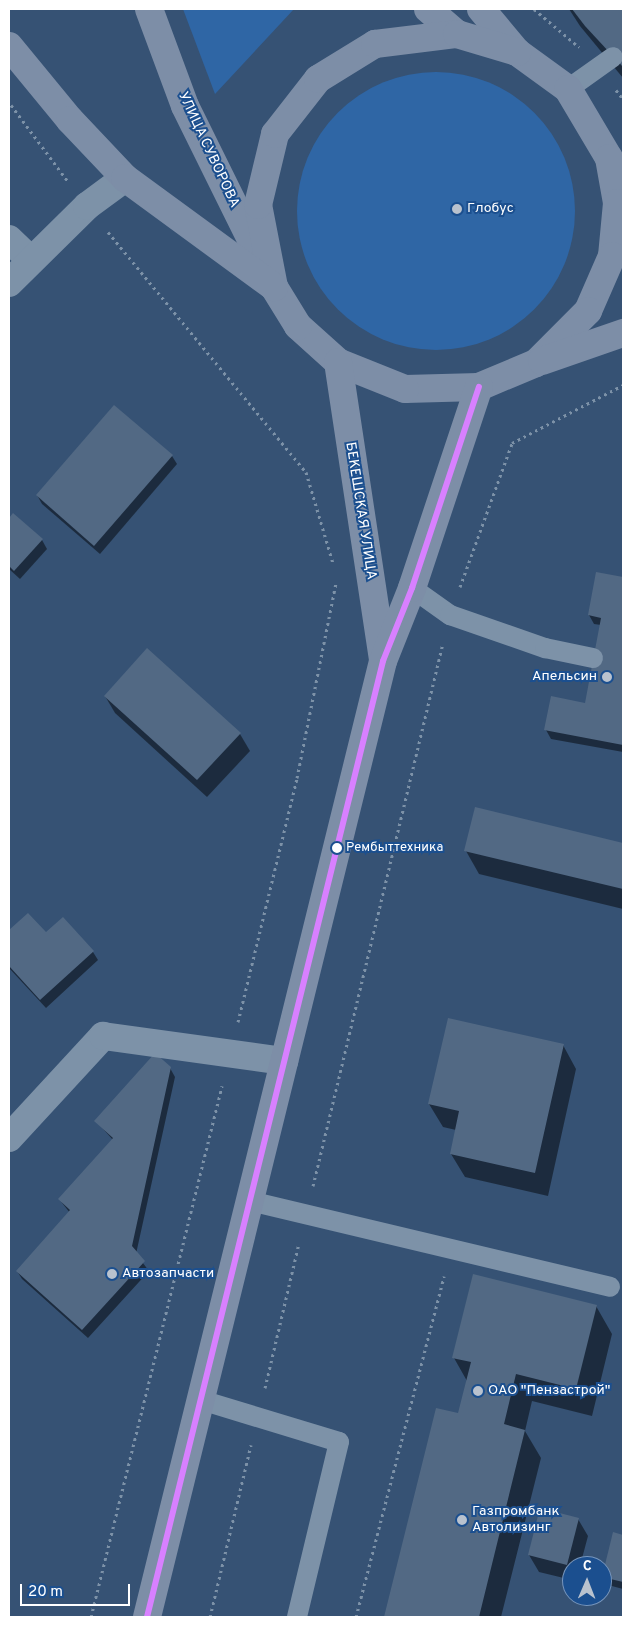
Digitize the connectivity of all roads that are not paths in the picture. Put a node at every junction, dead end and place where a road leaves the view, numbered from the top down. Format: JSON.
{"nodes":[{"id":1,"x":149,"y":9,"type":"edge"},
{"id":2,"x":428,"y":9,"type":"edge"},
{"id":3,"x":481,"y":9,"type":"edge"},
{"id":4,"x":457,"y":34,"type":"junction"},
{"id":5,"x":9,"y":46,"type":"edge"},
{"id":6,"x":517,"y":52,"type":"junction"},
{"id":7,"x":613,"y":57,"type":"dead end"},
{"id":8,"x":568,"y":89,"type":"junction"},
{"id":9,"x":616,"y":154,"type":"edge"},
{"id":10,"x":125,"y":178,"type":"junction"},
{"id":11,"x":620,"y":205,"type":"edge"},
{"id":12,"x":9,"y":239,"type":"edge"},
{"id":13,"x":31,"y":260,"type":"junction"},
{"id":14,"x":9,"y":283,"type":"edge"},
{"id":15,"x":274,"y":287,"type":"junction"},
{"id":16,"x":623,"y":333,"type":"edge"},
{"id":17,"x":338,"y":362,"type":"junction"},
{"id":18,"x":536,"y":363,"type":"junction"},
{"id":19,"x":478,"y":387,"type":"junction"},
{"id":20,"x":412,"y":588,"type":"junction"},
{"id":21,"x":593,"y":658,"type":"dead end"},
{"id":22,"x":383,"y":661,"type":"junction"},
{"id":23,"x":284,"y":1061,"type":"junction"},
{"id":24,"x":9,"y":1138,"type":"edge"},
{"id":25,"x":250,"y":1201,"type":"junction"},
{"id":26,"x":610,"y":1287,"type":"dead end"},
{"id":27,"x":201,"y":1400,"type":"junction"},
{"id":28,"x":147,"y":1617,"type":"edge"},
{"id":29,"x":297,"y":1617,"type":"edge"}],
"edges":[{"from":1,"to":15,"type":"main road","name":"УЛИЦА СУВОРОВА"},
{"from":2,"to":4,"type":"main road"},
{"from":3,"to":6,"type":"main road"},
{"from":4,"to":6,"type":"main road"},
{"from":4,"to":15,"type":"main road"},
{"from":5,"to":10,"type":"main road"},
{"from":6,"to":8,"type":"main road"},
{"from":7,"to":8,"type":"lane"},
{"from":8,"to":9,"type":"main road"},
{"from":9,"to":11,"type":"main road"},
{"from":10,"to":13,"type":"street"},
{"from":10,"to":15,"type":"main road"},
{"from":11,"to":18,"type":"main road"},
{"from":12,"to":13,"type":"street"},
{"from":13,"to":14,"type":"street"},
{"from":15,"to":17,"type":"main road","name":"УЛИЦА СУВОРОВА"},
{"from":16,"to":18,"type":"main road"},
{"from":17,"to":19,"type":"main road"},
{"from":17,"to":22,"type":"main road","name":"БЕКЕШСКАЯ УЛИЦА"},
{"from":18,"to":19,"type":"main road"},
{"from":19,"to":20,"type":"main road","name":"БЕКЕШСКАЯ УЛИЦА"},
{"from":20,"to":21,"type":"lane"},
{"from":20,"to":22,"type":"main road","name":"БЕКЕШСКАЯ УЛИЦА"},
{"from":22,"to":23,"type":"main road","name":"БЕКЕШСКАЯ УЛИЦА"},
{"from":23,"to":24,"type":"street"},
{"from":23,"to":25,"type":"main road","name":"БЕКЕШСКАЯ УЛИЦА"},
{"from":25,"to":26,"type":"lane"},
{"from":25,"to":27,"type":"main road","name":"БЕКЕШСКАЯ УЛИЦА"},
{"from":27,"to":28,"type":"main road","name":"БЕКЕШСКАЯ УЛИЦА"},
{"from":27,"to":29,"type":"lane"}]}
